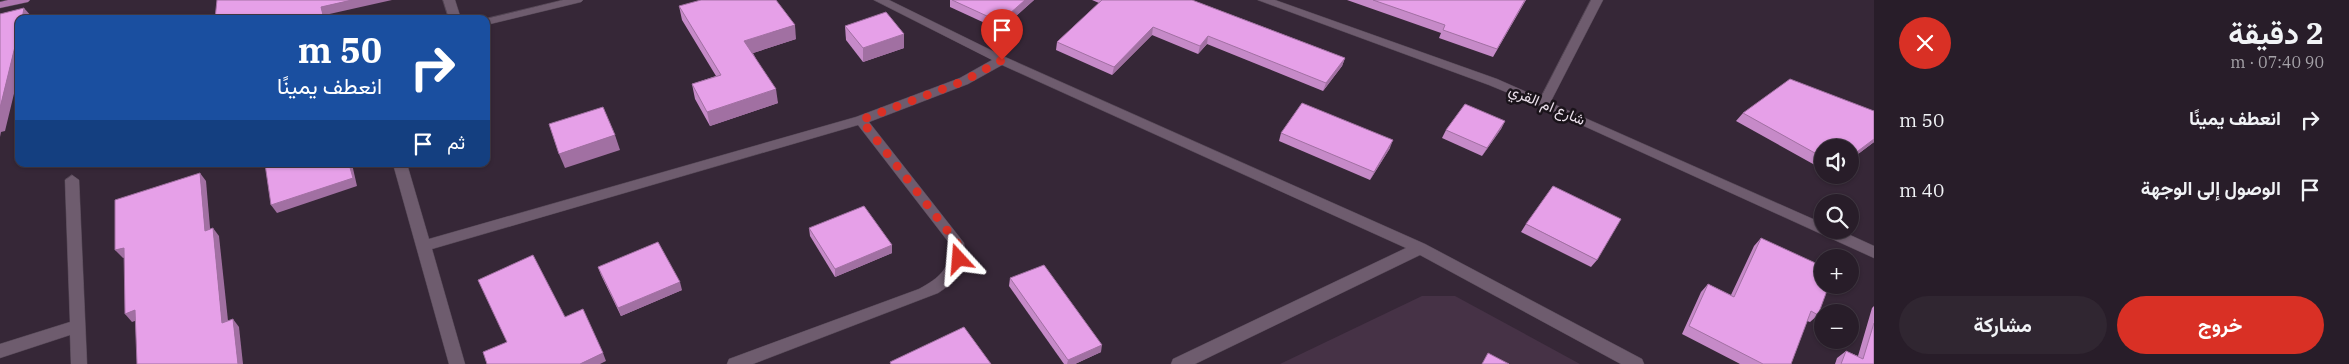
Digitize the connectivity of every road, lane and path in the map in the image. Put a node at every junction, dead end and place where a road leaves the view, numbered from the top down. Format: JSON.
{"nodes":[{"id":1,"x":24,"y":0,"type":"edge"},
{"id":2,"x":449,"y":0,"type":"edge"},
{"id":3,"x":577,"y":0,"type":"edge"},
{"id":4,"x":880,"y":0,"type":"edge"},
{"id":5,"x":1267,"y":0,"type":"edge"},
{"id":6,"x":1597,"y":0,"type":"edge"},
{"id":7,"x":0,"y":4,"type":"edge"},
{"id":8,"x":454,"y":15,"type":"edge"},
{"id":9,"x":490,"y":21,"type":"edge"},
{"id":10,"x":1002,"y":60,"type":"junction"},
{"id":11,"x":1544,"y":103,"type":"junction"},
{"id":12,"x":861,"y":120,"type":"junction"},
{"id":13,"x":401,"y":167,"type":"edge"},
{"id":14,"x":72,"y":180,"type":"dead end"},
{"id":15,"x":1814,"y":225,"type":"edge"},
{"id":16,"x":1844,"y":239,"type":"edge"},
{"id":17,"x":424,"y":246,"type":"junction"},
{"id":18,"x":1420,"y":248,"type":"junction"},
{"id":19,"x":1874,"y":252,"type":"edge"},
{"id":20,"x":78,"y":326,"type":"junction"},
{"id":21,"x":0,"y":350,"type":"edge"},
{"id":22,"x":79,"y":364,"type":"edge"},
{"id":23,"x":457,"y":364,"type":"edge"},
{"id":24,"x":735,"y":364,"type":"edge"},
{"id":25,"x":1179,"y":364,"type":"edge"},
{"id":26,"x":1636,"y":364,"type":"edge"}],
"edges":[{"from":1,"to":7,"type":"main road"},
{"from":2,"to":8,"type":"street"},
{"from":3,"to":9,"type":"street"},
{"from":4,"to":10,"type":"street"},
{"from":5,"to":11,"type":"street","name":"شارع ام القري"},
{"from":6,"to":11,"type":"street"},
{"from":10,"to":12,"type":"street"},
{"from":10,"to":18,"type":"street"},
{"from":11,"to":15,"type":"street","name":"شارع ام القري"},
{"from":12,"to":17,"type":"street"},
{"from":12,"to":24,"type":"street"},
{"from":13,"to":17,"type":"street"},
{"from":14,"to":20,"type":"street"},
{"from":16,"to":19,"type":"street","name":"شارع ام القري"},
{"from":17,"to":23,"type":"street"},
{"from":18,"to":25,"type":"street"},
{"from":18,"to":26,"type":"street"},
{"from":20,"to":21,"type":"street"},
{"from":20,"to":22,"type":"street"}]}
